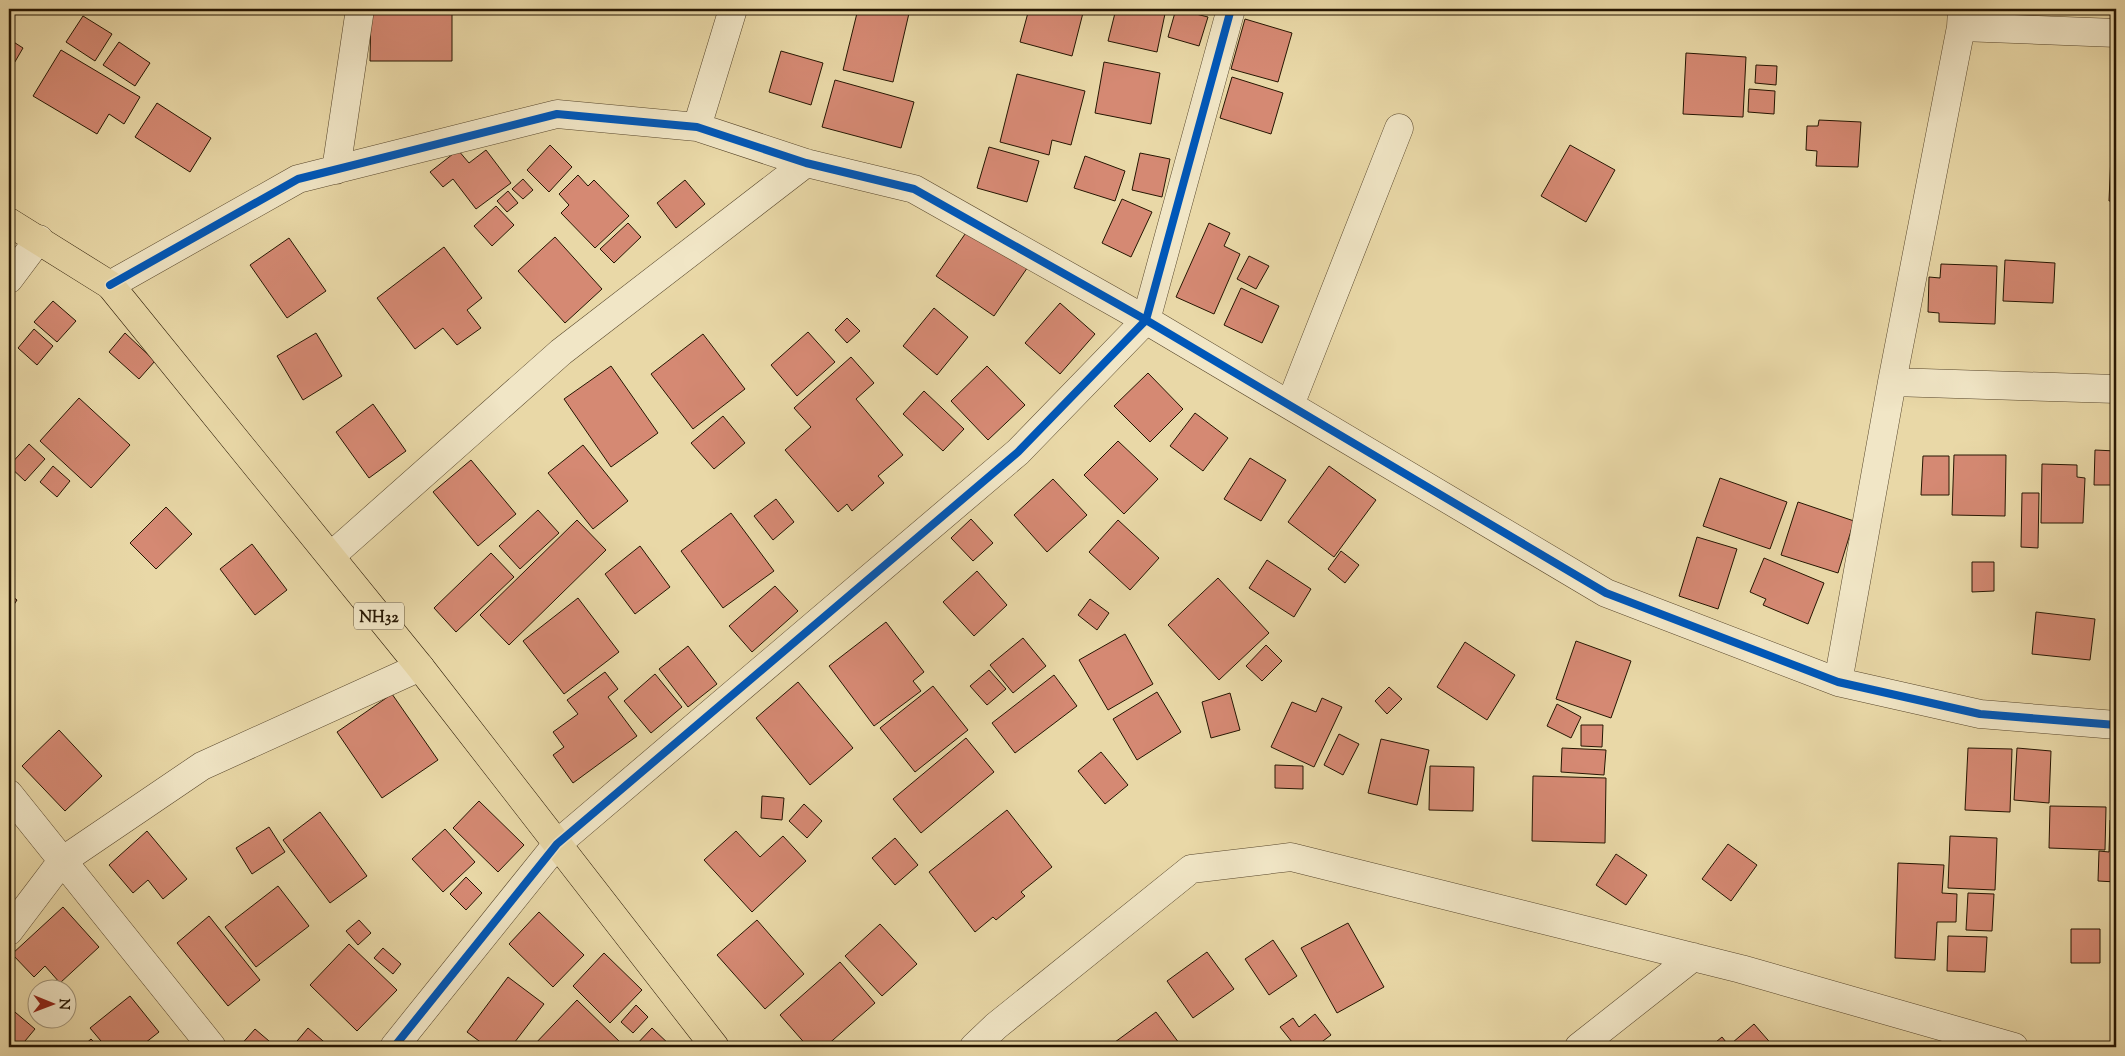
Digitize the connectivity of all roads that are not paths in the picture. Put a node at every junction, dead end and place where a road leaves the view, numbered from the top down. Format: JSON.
{"nodes":[{"id":1,"x":360,"y":9,"type":"edge"},
{"id":2,"x":733,"y":9,"type":"edge"},
{"id":3,"x":1231,"y":9,"type":"edge"},
{"id":4,"x":1962,"y":18,"type":"edge"},
{"id":5,"x":2116,"y":34,"type":"edge"},
{"id":6,"x":697,"y":127,"type":"junction"},
{"id":7,"x":1399,"y":128,"type":"dead end"},
{"id":8,"x":806,"y":163,"type":"junction"},
{"id":9,"x":336,"y":170,"type":"junction"},
{"id":10,"x":9,"y":222,"type":"edge"},
{"id":11,"x":39,"y":239,"type":"junction"},
{"id":12,"x":9,"y":279,"type":"edge"},
{"id":13,"x":110,"y":285,"type":"junction"},
{"id":14,"x":1146,"y":320,"type":"junction"},
{"id":15,"x":1892,"y":382,"type":"junction"},
{"id":16,"x":2116,"y":389,"type":"edge"},
{"id":17,"x":1290,"y":406,"type":"junction"},
{"id":18,"x":331,"y":556,"type":"junction"},
{"id":19,"x":420,"y":667,"type":"junction"},
{"id":20,"x":1838,"y":682,"type":"junction"},
{"id":21,"x":2116,"y":725,"type":"edge"},
{"id":22,"x":9,"y":794,"type":"edge"},
{"id":23,"x":557,"y":844,"type":"junction"},
{"id":24,"x":62,"y":861,"type":"junction"},
{"id":25,"x":9,"y":931,"type":"edge"},
{"id":26,"x":1693,"y":957,"type":"junction"},
{"id":27,"x":212,"y":1047,"type":"edge"},
{"id":28,"x":394,"y":1047,"type":"edge"},
{"id":29,"x":715,"y":1047,"type":"edge"},
{"id":30,"x":974,"y":1047,"type":"edge"},
{"id":31,"x":1578,"y":1047,"type":"edge"},
{"id":32,"x":2014,"y":1047,"type":"edge"}],
"edges":[{"from":1,"to":9,"type":"street"},
{"from":2,"to":6,"type":"street"},
{"from":3,"to":14,"type":"street"},
{"from":4,"to":5,"type":"street"},
{"from":4,"to":15,"type":"street"},
{"from":6,"to":8,"type":"street"},
{"from":6,"to":9,"type":"street"},
{"from":7,"to":17,"type":"street"},
{"from":8,"to":14,"type":"street"},
{"from":8,"to":18,"type":"street"},
{"from":9,"to":13,"type":"street"},
{"from":10,"to":11,"type":"highway","number":"NH32"},
{"from":11,"to":12,"type":"street"},
{"from":11,"to":13,"type":"highway","number":"NH32"},
{"from":13,"to":18,"type":"highway","number":"NH32"},
{"from":14,"to":17,"type":"street"},
{"from":14,"to":23,"type":"street"},
{"from":15,"to":16,"type":"street"},
{"from":15,"to":20,"type":"street"},
{"from":17,"to":20,"type":"street"},
{"from":18,"to":19,"type":"highway","number":"NH32"},
{"from":19,"to":23,"type":"highway","number":"NH32"},
{"from":19,"to":24,"type":"street"},
{"from":20,"to":21,"type":"street"},
{"from":22,"to":24,"type":"street"},
{"from":23,"to":28,"type":"street"},
{"from":23,"to":29,"type":"highway","number":"NH32"},
{"from":24,"to":25,"type":"street"},
{"from":24,"to":27,"type":"street"},
{"from":26,"to":30,"type":"street"},
{"from":26,"to":31,"type":"street"},
{"from":26,"to":32,"type":"street"}]}
